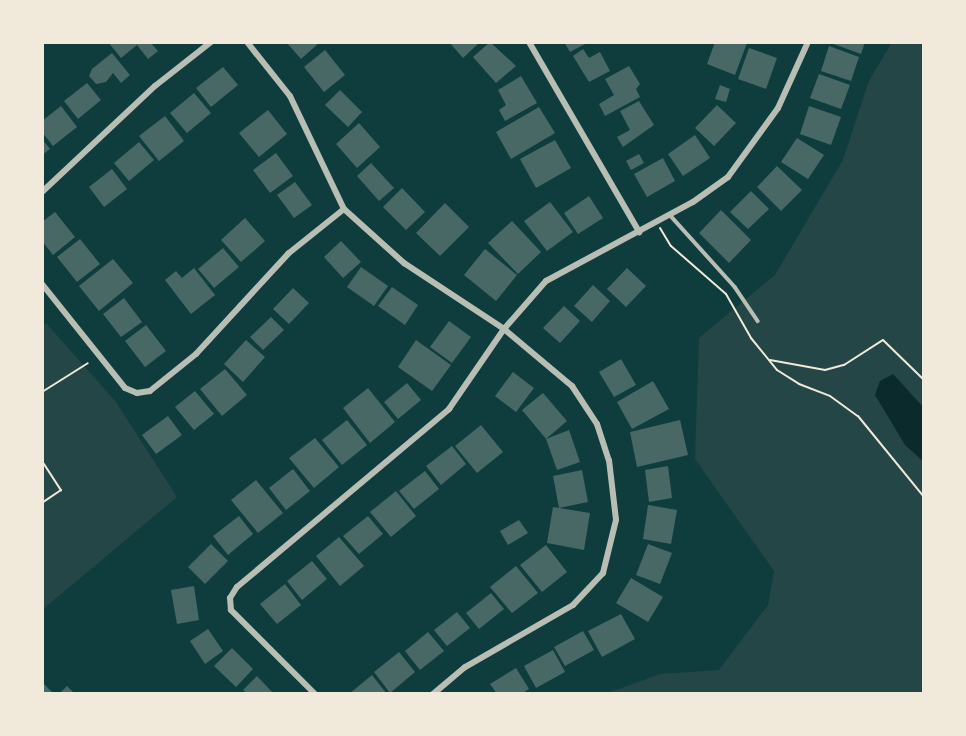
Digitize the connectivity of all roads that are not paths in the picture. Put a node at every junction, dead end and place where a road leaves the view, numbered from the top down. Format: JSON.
{"nodes":[{"id":1,"x":212,"y":42,"type":"edge"},
{"id":2,"x":247,"y":42,"type":"edge"},
{"id":3,"x":529,"y":42,"type":"edge"},
{"id":4,"x":808,"y":42,"type":"edge"},
{"id":5,"x":42,"y":192,"type":"edge"},
{"id":6,"x":344,"y":209,"type":"junction"},
{"id":7,"x":668,"y":214,"type":"junction"},
{"id":8,"x":639,"y":232,"type":"junction"},
{"id":9,"x":42,"y":284,"type":"edge"},
{"id":10,"x":758,"y":321,"type":"dead end"},
{"id":11,"x":503,"y":329,"type":"junction"},
{"id":12,"x":315,"y":694,"type":"edge"},
{"id":13,"x":433,"y":694,"type":"edge"}],
"edges":[{"from":1,"to":5,"type":"street"},
{"from":2,"to":6,"type":"street"},
{"from":3,"to":8,"type":"street"},
{"from":4,"to":7,"type":"street"},
{"from":6,"to":9,"type":"street"},
{"from":6,"to":11,"type":"street"},
{"from":7,"to":8,"type":"street"},
{"from":7,"to":10,"type":"lane"},
{"from":8,"to":11,"type":"street"},
{"from":11,"to":12,"type":"street"},
{"from":11,"to":13,"type":"street"}]}
